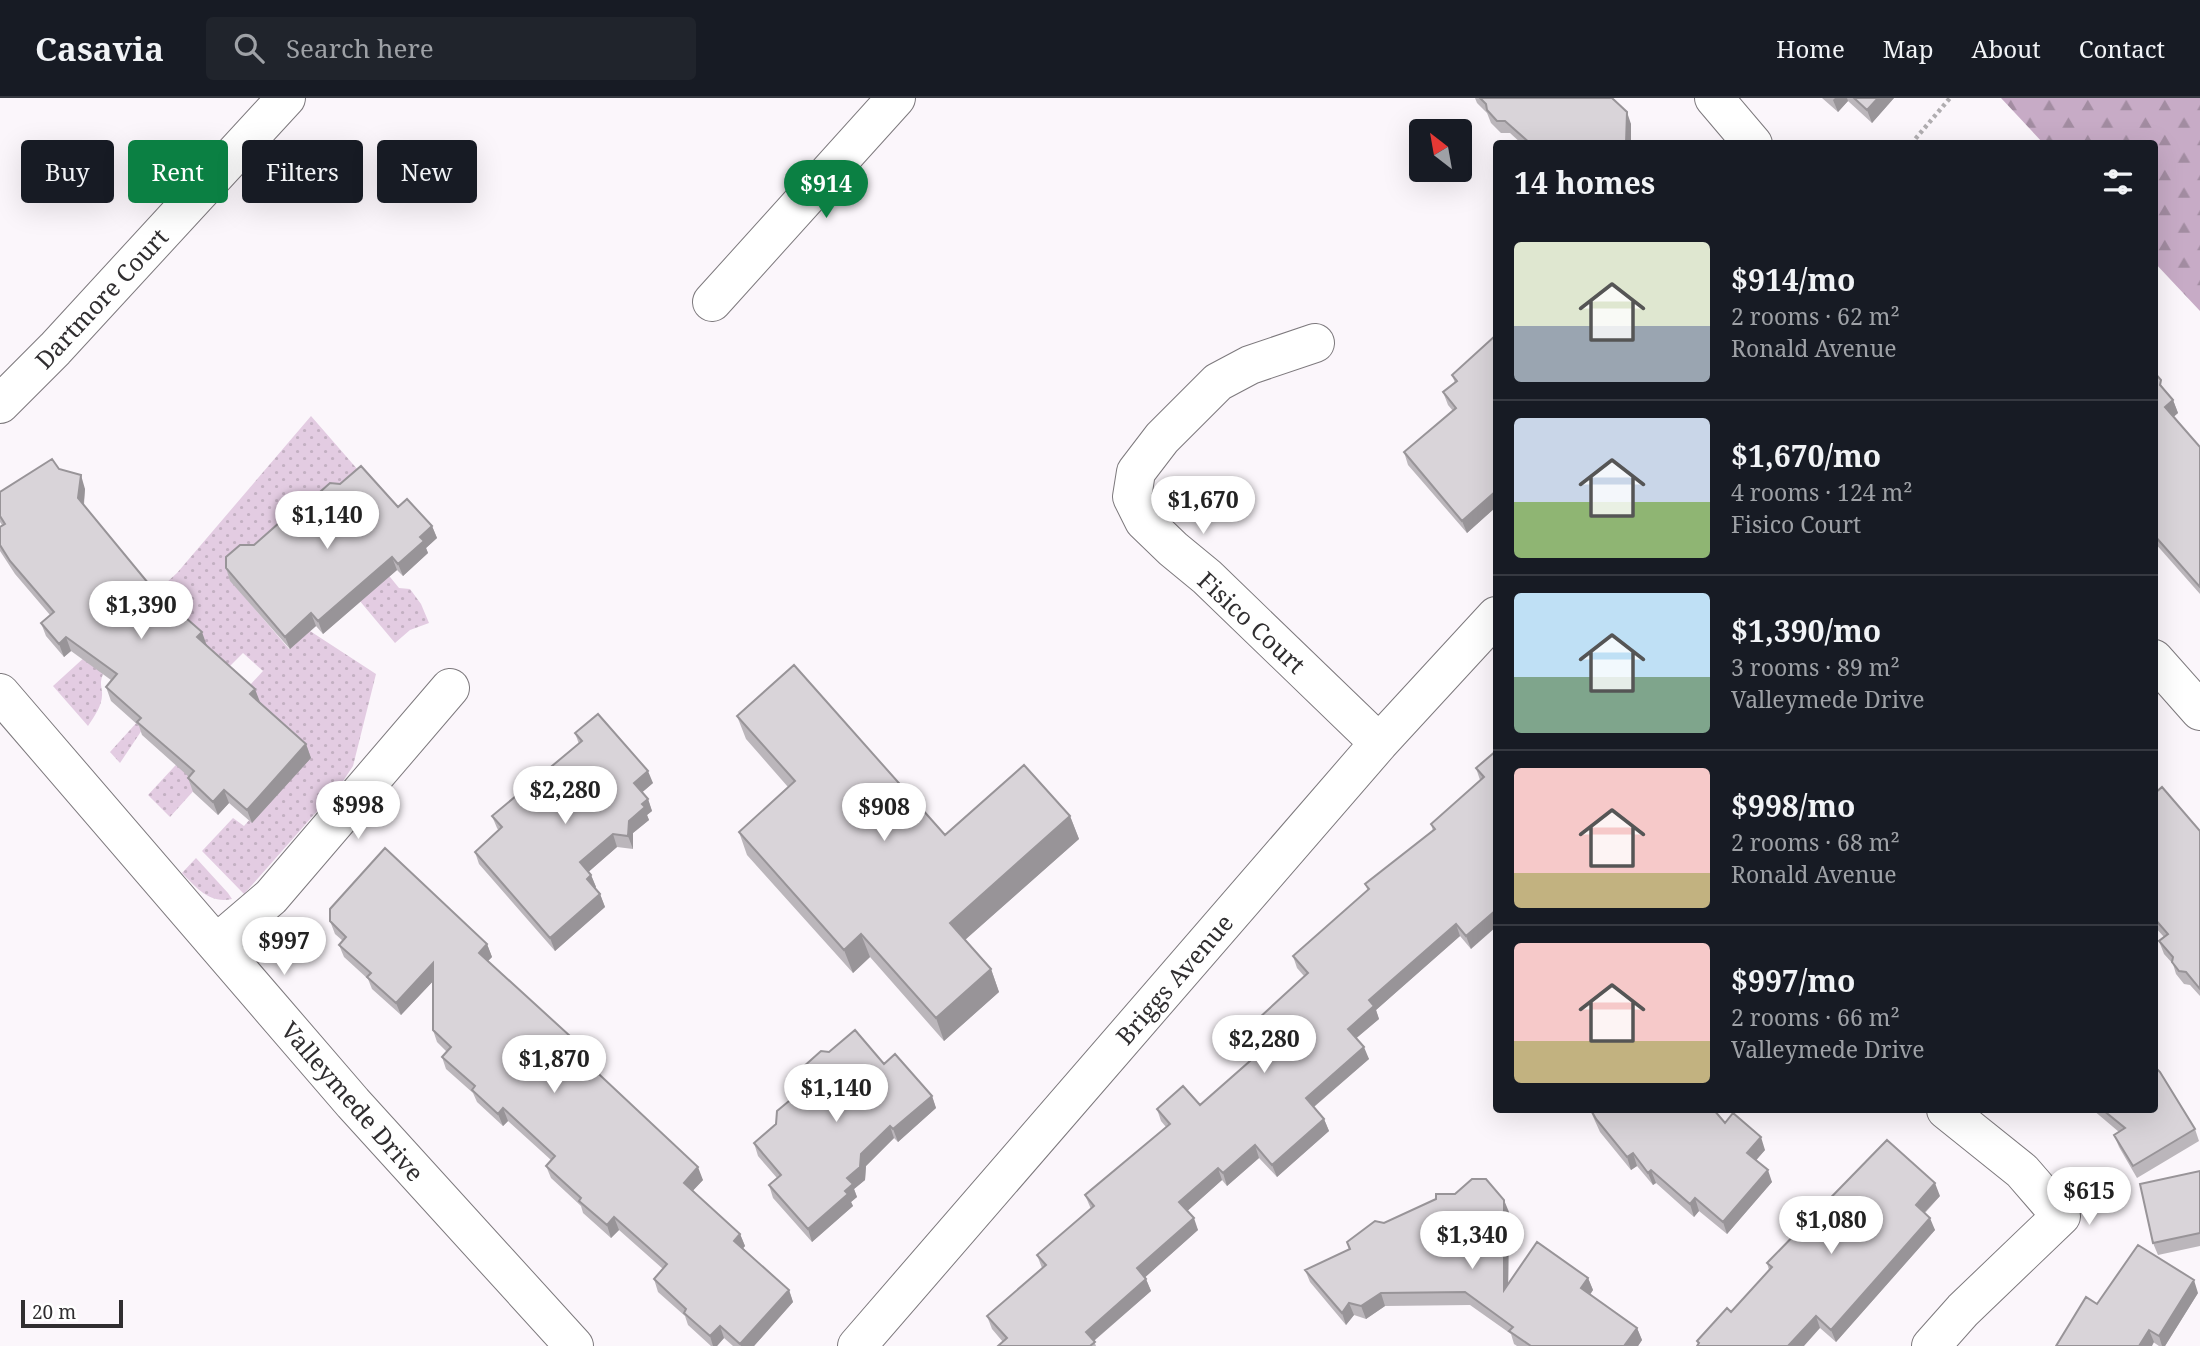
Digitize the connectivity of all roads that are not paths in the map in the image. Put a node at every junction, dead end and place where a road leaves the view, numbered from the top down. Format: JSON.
{"nodes":[{"id":1,"x":286,"y":98,"type":"edge"},
{"id":2,"x":895,"y":98,"type":"edge"},
{"id":3,"x":1714,"y":98,"type":"edge"},
{"id":4,"x":1750,"y":140,"type":"edge"},
{"id":5,"x":712,"y":302,"type":"dead end"},
{"id":6,"x":1315,"y":342,"type":"dead end"},
{"id":7,"x":0,"y":404,"type":"edge"},
{"id":8,"x":1493,"y":619,"type":"edge"},
{"id":9,"x":2158,"y":664,"type":"edge"},
{"id":10,"x":450,"y":688,"type":"dead end"},
{"id":11,"x":0,"y":693,"type":"edge"},
{"id":12,"x":2200,"y":711,"type":"edge"},
{"id":13,"x":1379,"y":743,"type":"junction"},
{"id":14,"x":216,"y":944,"type":"junction"},
{"id":15,"x":1950,"y":1113,"type":"edge"},
{"id":16,"x":574,"y":1346,"type":"edge"},
{"id":17,"x":857,"y":1346,"type":"edge"},
{"id":18,"x":1931,"y":1346,"type":"edge"}],
"edges":[{"from":1,"to":7,"type":"street","name":"Dartmore Court"},
{"from":2,"to":5,"type":"street"},
{"from":3,"to":4,"type":"street"},
{"from":6,"to":13,"type":"street","name":"Fisico Court"},
{"from":8,"to":13,"type":"street","name":"Briggs Avenue"},
{"from":9,"to":12,"type":"street"},
{"from":10,"to":14,"type":"street"},
{"from":11,"to":14,"type":"street","name":"Valleymede Drive"},
{"from":13,"to":17,"type":"street","name":"Briggs Avenue"},
{"from":14,"to":16,"type":"street","name":"Valleymede Drive"},
{"from":15,"to":18,"type":"street"}]}
